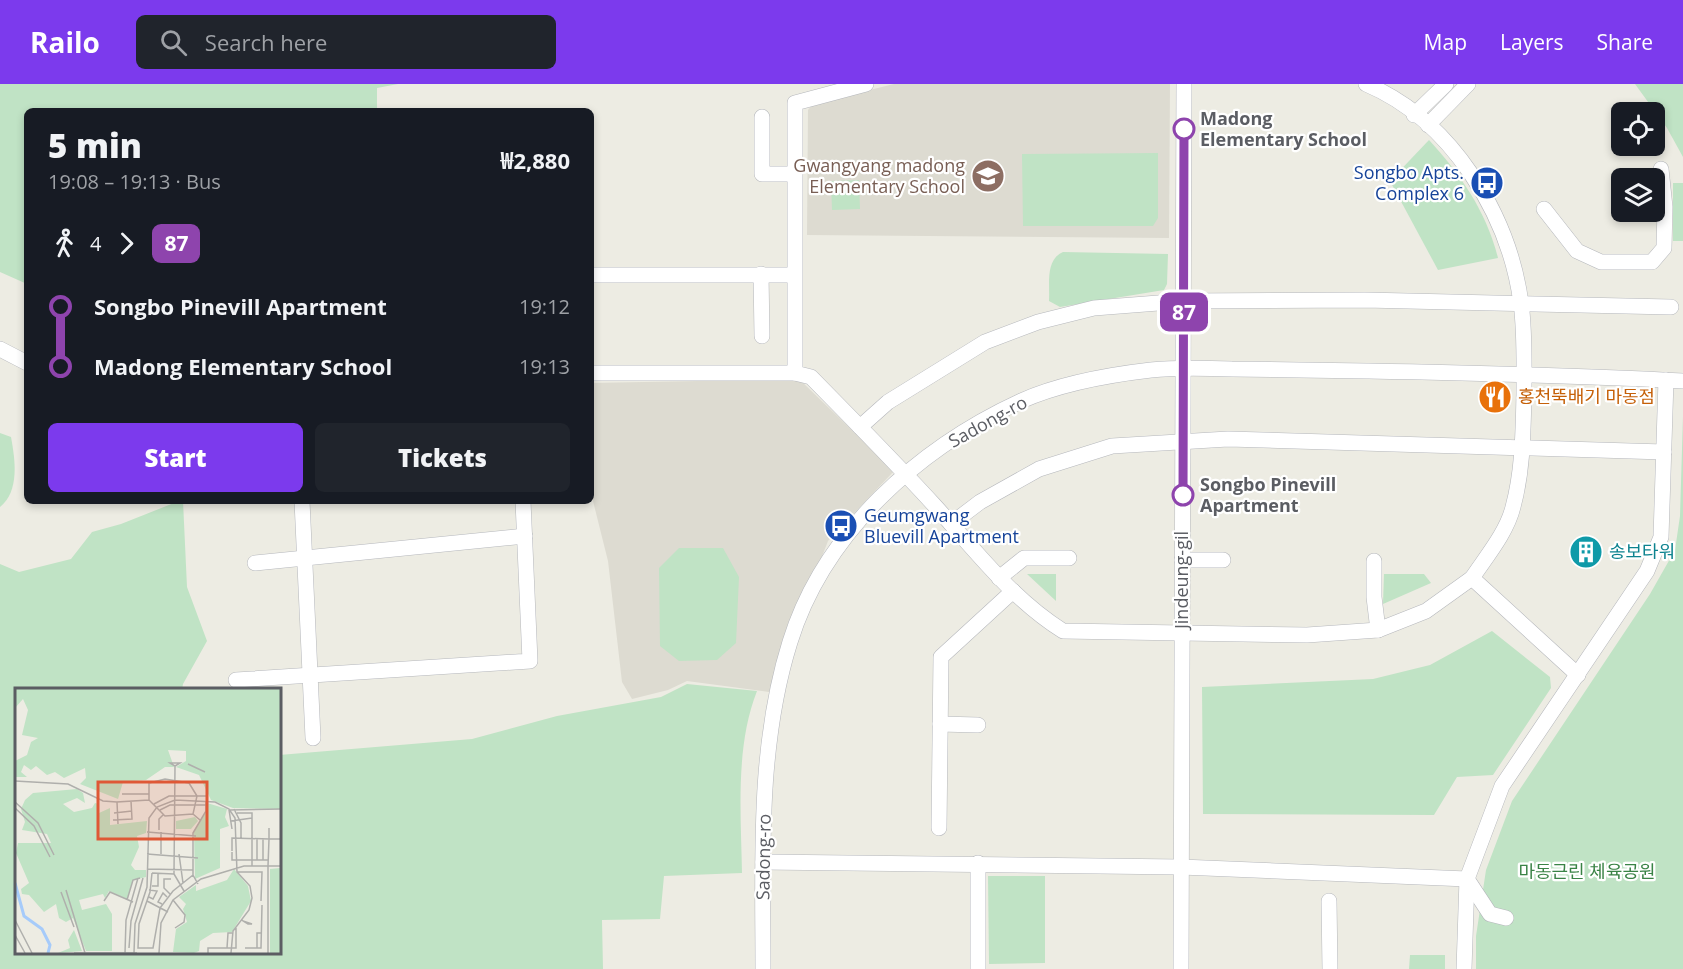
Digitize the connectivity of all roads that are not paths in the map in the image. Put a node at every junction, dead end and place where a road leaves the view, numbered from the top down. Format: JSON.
{"nodes":[{"id":1,"x":866,"y":84,"type":"edge"},
{"id":2,"x":1184,"y":84,"type":"edge"},
{"id":3,"x":1366,"y":84,"type":"edge"},
{"id":4,"x":1468,"y":84,"type":"edge"},
{"id":5,"x":1441,"y":85,"type":"edge"},
{"id":6,"x":1414,"y":115,"type":"junction"},
{"id":7,"x":762,"y":117,"type":"dead end"},
{"id":8,"x":1428,"y":125,"type":"junction"},
{"id":9,"x":794,"y":174,"type":"junction"},
{"id":10,"x":1544,"y":209,"type":"dead end"},
{"id":11,"x":1663,"y":222,"type":"edge"},
{"id":12,"x":761,"y":274,"type":"junction"},
{"id":13,"x":594,"y":275,"type":"edge"},
{"id":14,"x":794,"y":275,"type":"junction"},
{"id":15,"x":1184,"y":301,"type":"junction"},
{"id":16,"x":1521,"y":303,"type":"junction"},
{"id":17,"x":1671,"y":308,"type":"dead end"},
{"id":18,"x":762,"y":336,"type":"dead end"},
{"id":19,"x":0,"y":349,"type":"edge"},
{"id":20,"x":24,"y":361,"type":"edge"},
{"id":21,"x":1183,"y":368,"type":"junction"},
{"id":22,"x":594,"y":373,"type":"edge"},
{"id":23,"x":795,"y":373,"type":"junction"},
{"id":24,"x":1524,"y":374,"type":"junction"},
{"id":25,"x":1666,"y":380,"type":"junction"},
{"id":26,"x":1683,"y":381,"type":"edge"},
{"id":27,"x":860,"y":427,"type":"junction"},
{"id":28,"x":1183,"y":440,"type":"junction"},
{"id":29,"x":1523,"y":446,"type":"junction"},
{"id":30,"x":1664,"y":452,"type":"junction"},
{"id":31,"x":904,"y":472,"type":"junction"},
{"id":32,"x":302,"y":504,"type":"edge"},
{"id":33,"x":523,"y":504,"type":"edge"},
{"id":34,"x":951,"y":524,"type":"junction"},
{"id":35,"x":525,"y":536,"type":"junction"},
{"id":36,"x":304,"y":558,"type":"junction"},
{"id":37,"x":1069,"y":558,"type":"dead end"},
{"id":38,"x":1182,"y":560,"type":"junction"},
{"id":39,"x":1224,"y":560,"type":"dead end"},
{"id":40,"x":1374,"y":561,"type":"dead end"},
{"id":41,"x":255,"y":563,"type":"dead end"},
{"id":42,"x":999,"y":578,"type":"junction"},
{"id":43,"x":1472,"y":578,"type":"junction"},
{"id":44,"x":1013,"y":591,"type":"junction"},
{"id":45,"x":1378,"y":630,"type":"junction"},
{"id":46,"x":1182,"y":633,"type":"junction"},
{"id":47,"x":1578,"y":675,"type":"junction"},
{"id":48,"x":309,"y":676,"type":"junction"},
{"id":49,"x":236,"y":680,"type":"dead end"},
{"id":50,"x":940,"y":724,"type":"junction"},
{"id":51,"x":978,"y":725,"type":"dead end"},
{"id":52,"x":313,"y":738,"type":"dead end"},
{"id":53,"x":939,"y":828,"type":"dead end"},
{"id":54,"x":763,"y":862,"type":"junction"},
{"id":55,"x":978,"y":863,"type":"junction"},
{"id":56,"x":1181,"y":867,"type":"junction"},
{"id":57,"x":1467,"y":879,"type":"junction"},
{"id":58,"x":1329,"y":901,"type":"dead end"},
{"id":59,"x":1506,"y":918,"type":"dead end"},
{"id":60,"x":763,"y":969,"type":"edge"},
{"id":61,"x":978,"y":969,"type":"edge"},
{"id":62,"x":1181,"y":969,"type":"edge"},
{"id":63,"x":1330,"y":969,"type":"edge"},
{"id":64,"x":1464,"y":969,"type":"edge"}],
"edges":[{"from":1,"to":9,"type":"street"},
{"from":2,"to":15,"type":"street","name":"Jindeung-gil"},
{"from":3,"to":6,"type":"street"},
{"from":4,"to":8,"type":"street"},
{"from":5,"to":6,"type":"street"},
{"from":6,"to":8,"type":"street"},
{"from":7,"to":9,"type":"street"},
{"from":8,"to":16,"type":"street"},
{"from":9,"to":14,"type":"street"},
{"from":10,"to":11,"type":"street"},
{"from":12,"to":13,"type":"street"},
{"from":12,"to":14,"type":"street"},
{"from":12,"to":18,"type":"street"},
{"from":14,"to":23,"type":"street"},
{"from":15,"to":16,"type":"street"},
{"from":15,"to":21,"type":"street","name":"Jindeung-gil"},
{"from":15,"to":27,"type":"street"},
{"from":16,"to":17,"type":"street"},
{"from":16,"to":24,"type":"street"},
{"from":19,"to":20,"type":"street"},
{"from":21,"to":24,"type":"street","name":"Sadong-ro"},
{"from":21,"to":28,"type":"street","name":"Jindeung-gil"},
{"from":21,"to":31,"type":"street","name":"Sadong-ro"},
{"from":22,"to":23,"type":"street"},
{"from":23,"to":27,"type":"street"},
{"from":24,"to":25,"type":"street","name":"Sadong-ro"},
{"from":24,"to":29,"type":"street"},
{"from":25,"to":26,"type":"street","name":"Sadong-ro"},
{"from":25,"to":30,"type":"street"},
{"from":27,"to":31,"type":"street"},
{"from":28,"to":29,"type":"street"},
{"from":28,"to":34,"type":"street"},
{"from":28,"to":38,"type":"street","name":"Jindeung-gil"},
{"from":29,"to":30,"type":"street"},
{"from":29,"to":43,"type":"street"},
{"from":30,"to":47,"type":"street"},
{"from":31,"to":34,"type":"street"},
{"from":31,"to":54,"type":"street","name":"Sadong-ro"},
{"from":32,"to":36,"type":"street"},
{"from":33,"to":35,"type":"street"},
{"from":34,"to":42,"type":"street"},
{"from":35,"to":36,"type":"street"},
{"from":35,"to":48,"type":"street"},
{"from":36,"to":41,"type":"street"},
{"from":36,"to":48,"type":"street"},
{"from":37,"to":42,"type":"street"},
{"from":38,"to":39,"type":"street"},
{"from":38,"to":46,"type":"street","name":"Jindeung-gil"},
{"from":40,"to":45,"type":"street"},
{"from":42,"to":44,"type":"street"},
{"from":43,"to":45,"type":"street"},
{"from":43,"to":47,"type":"street"},
{"from":44,"to":46,"type":"street"},
{"from":44,"to":50,"type":"street"},
{"from":45,"to":46,"type":"street"},
{"from":46,"to":56,"type":"street","name":"Jindeung-gil"},
{"from":47,"to":57,"type":"street"},
{"from":48,"to":49,"type":"street"},
{"from":48,"to":52,"type":"street"},
{"from":50,"to":51,"type":"street"},
{"from":50,"to":53,"type":"street"},
{"from":54,"to":55,"type":"street"},
{"from":54,"to":60,"type":"street","name":"Sadong-ro"},
{"from":55,"to":56,"type":"street"},
{"from":55,"to":61,"type":"street"},
{"from":56,"to":57,"type":"street"},
{"from":56,"to":62,"type":"street","name":"Jindeung-gil"},
{"from":57,"to":59,"type":"street"},
{"from":57,"to":64,"type":"street"},
{"from":58,"to":63,"type":"street"}]}
